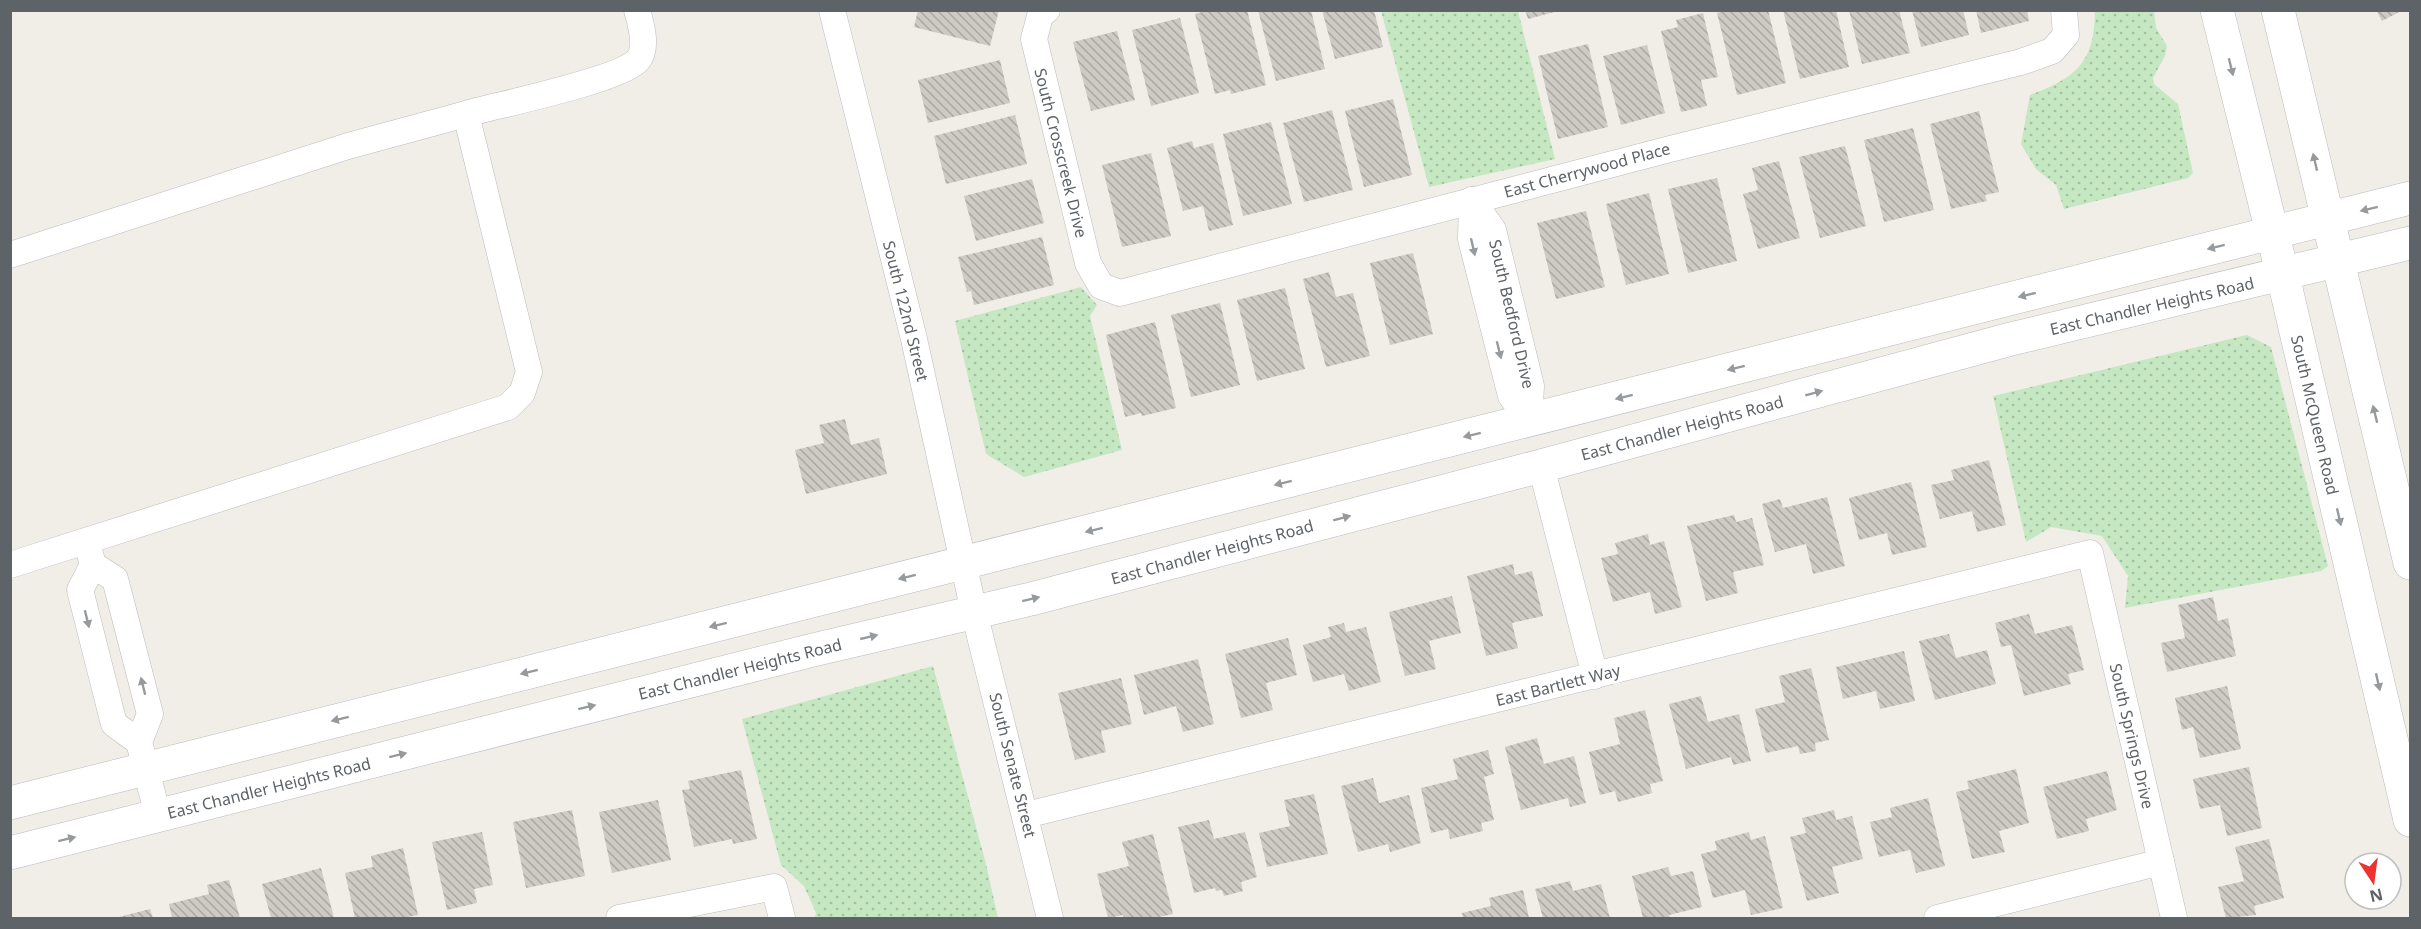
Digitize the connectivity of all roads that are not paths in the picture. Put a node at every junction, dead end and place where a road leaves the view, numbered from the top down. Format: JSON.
{"nodes":[{"id":1,"x":637,"y":10,"type":"edge"},
{"id":2,"x":832,"y":10,"type":"edge"},
{"id":3,"x":2217,"y":10,"type":"edge"},
{"id":4,"x":2278,"y":10,"type":"edge"},
{"id":5,"x":1043,"y":13,"type":"edge"},
{"id":6,"x":2065,"y":23,"type":"edge"},
{"id":7,"x":466,"y":114,"type":"junction"},
{"id":8,"x":2410,"y":198,"type":"edge"},
{"id":9,"x":1472,"y":200,"type":"junction"},
{"id":10,"x":2328,"y":219,"type":"junction"},
{"id":11,"x":2272,"y":232,"type":"junction"},
{"id":12,"x":2410,"y":243,"type":"edge"},
{"id":13,"x":10,"y":255,"type":"edge"},
{"id":14,"x":2338,"y":262,"type":"junction"},
{"id":15,"x":2283,"y":276,"type":"junction"},
{"id":16,"x":1101,"y":286,"type":"joint"},
{"id":17,"x":1528,"y":420,"type":"junction"},
{"id":18,"x":1541,"y":466,"type":"junction"},
{"id":19,"x":2090,"y":553,"type":"joint"},
{"id":20,"x":90,"y":554,"type":"junction"},
{"id":21,"x":964,"y":563,"type":"junction"},
{"id":22,"x":2410,"y":564,"type":"edge"},
{"id":23,"x":10,"y":565,"type":"edge"},
{"id":24,"x":974,"y":612,"type":"junction"},
{"id":25,"x":133,"y":647,"type":"junction"},
{"id":26,"x":97,"y":658,"type":"junction"},
{"id":27,"x":1595,"y":676,"type":"junction"},
{"id":28,"x":2403,"y":754,"type":"edge"},
{"id":29,"x":142,"y":755,"type":"junction"},
{"id":30,"x":10,"y":803,"type":"edge"},
{"id":31,"x":1026,"y":815,"type":"junction"},
{"id":32,"x":158,"y":816,"type":"junction"},
{"id":33,"x":2410,"y":820,"type":"edge"},
{"id":34,"x":10,"y":853,"type":"edge"},
{"id":35,"x":2161,"y":862,"type":"junction"},
{"id":36,"x":619,"y":918,"type":"edge"},
{"id":37,"x":782,"y":918,"type":"edge"},
{"id":38,"x":1050,"y":918,"type":"edge"},
{"id":39,"x":1937,"y":918,"type":"edge"},
{"id":40,"x":2174,"y":918,"type":"edge"}],
"edges":[{"from":1,"to":7,"type":"street"},
{"from":2,"to":21,"type":"street","name":"South 122nd Street"},
{"from":3,"to":11,"type":"main road","name":"South McQueen Road","one_way":true},
{"from":10,"to":4,"type":"main road","one_way":true},
{"from":5,"to":16,"type":"street","name":"South Crosscreek Drive"},
{"from":6,"to":9,"type":"street","name":"East Cherrywood Place"},
{"from":7,"to":13,"type":"street"},
{"from":7,"to":20,"type":"street"},
{"from":8,"to":10,"type":"main road","one_way":true},
{"from":9,"to":16,"type":"street","name":"East Cherrywood Place"},
{"from":9,"to":17,"type":"street","name":"South Bedford Drive"},
{"from":10,"to":11,"type":"main road"},
{"from":10,"to":14,"type":"main road"},
{"from":11,"to":15,"type":"main road","name":"South McQueen Road"},
{"from":11,"to":17,"type":"main road","one_way":true},
{"from":12,"to":14,"type":"main road","name":"East Chandler Heights Road"},
{"from":14,"to":15,"type":"main road","name":"East Chandler Heights Road"},
{"from":22,"to":14,"type":"main road","one_way":true},
{"from":18,"to":15,"type":"main road","name":"East Chandler Heights Road","one_way":true},
{"from":15,"to":28,"type":"main road","name":"South McQueen Road","one_way":true},
{"from":17,"to":18,"type":"main road"},
{"from":17,"to":21,"type":"main road","one_way":true},
{"from":24,"to":18,"type":"main road","name":"East Chandler Heights Road","one_way":true},
{"from":18,"to":27,"type":"street"},
{"from":19,"to":27,"type":"street","name":"East Bartlett Way"},
{"from":19,"to":35,"type":"street","name":"South Springs Drive"},
{"from":20,"to":23,"type":"street"},
{"from":20,"to":25,"type":"street"},
{"from":20,"to":26,"type":"street","one_way":true},
{"from":21,"to":24,"type":"street","name":"South 122nd Street"},
{"from":21,"to":29,"type":"main road","one_way":true},
{"from":24,"to":31,"type":"street","name":"South Senate Street"},
{"from":32,"to":24,"type":"main road","name":"East Chandler Heights Road","one_way":true},
{"from":25,"to":26,"type":"street"},
{"from":29,"to":25,"type":"street","one_way":true},
{"from":26,"to":29,"type":"street"},
{"from":27,"to":31,"type":"street","name":"East Bartlett Way"},
{"from":28,"to":33,"type":"main road","name":"South McQueen Road"},
{"from":29,"to":30,"type":"main road"},
{"from":29,"to":32,"type":"street"},
{"from":31,"to":38,"type":"street","name":"South Senate Street"},
{"from":34,"to":32,"type":"main road","name":"East Chandler Heights Road","one_way":true},
{"from":35,"to":39,"type":"street"},
{"from":35,"to":40,"type":"street","name":"South Springs Drive"},
{"from":36,"to":37,"type":"street"}]}
